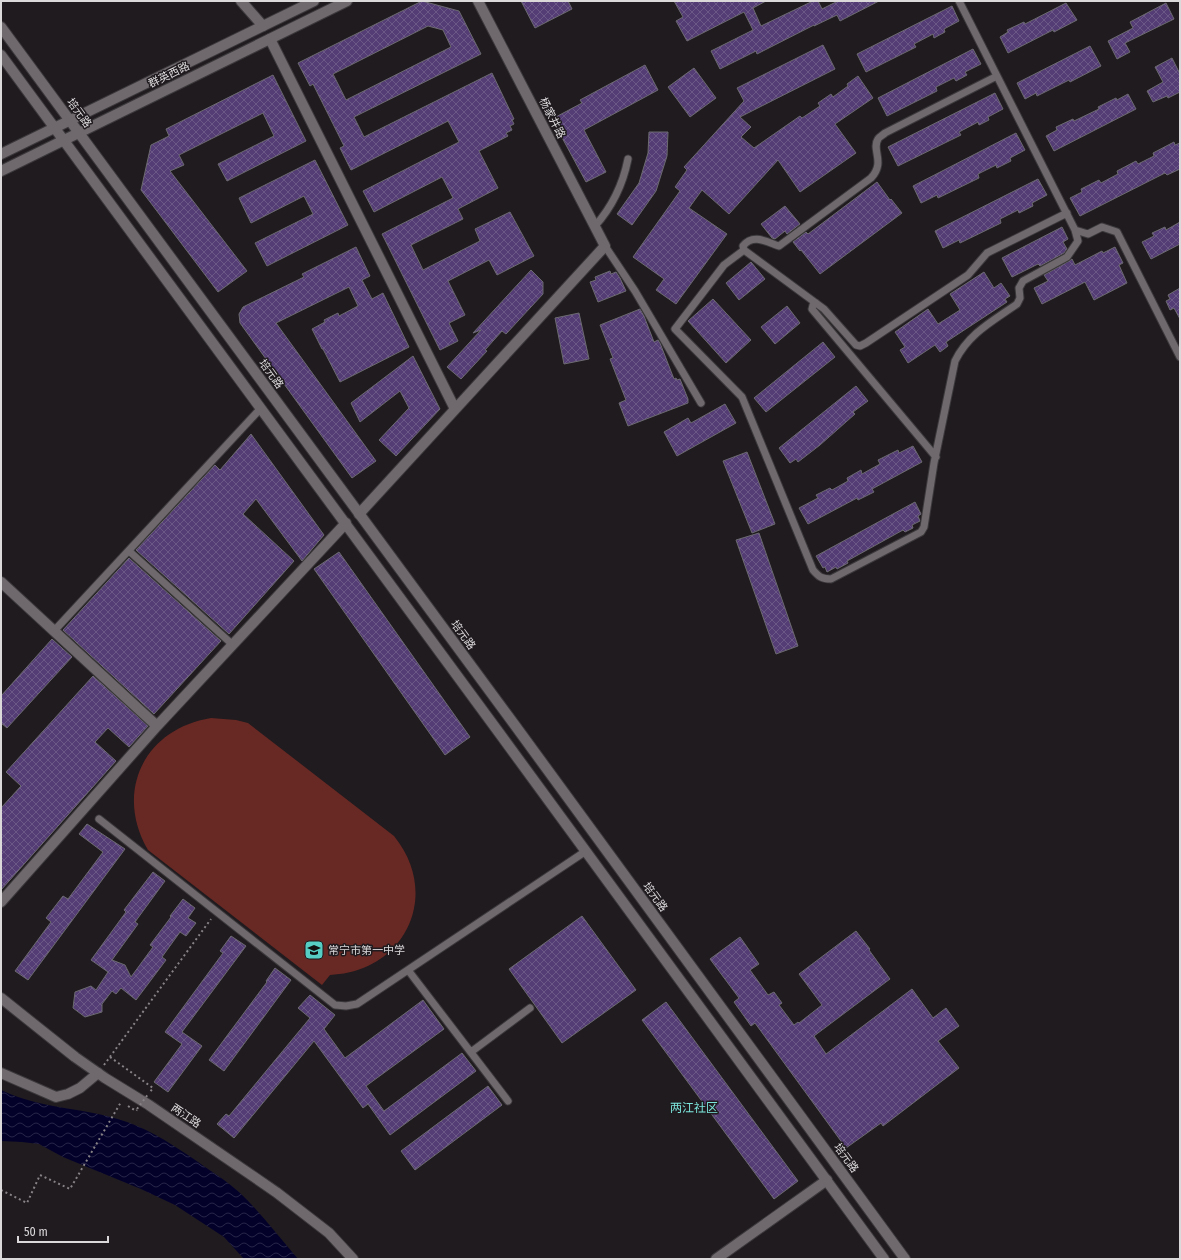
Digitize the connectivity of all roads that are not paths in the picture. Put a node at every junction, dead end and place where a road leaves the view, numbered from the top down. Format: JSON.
{"nodes":[{"id":1,"x":241,"y":1,"type":"edge"},
{"id":2,"x":314,"y":1,"type":"edge"},
{"id":3,"x":347,"y":1,"type":"edge"},
{"id":4,"x":478,"y":1,"type":"edge"},
{"id":5,"x":959,"y":1,"type":"edge"},
{"id":6,"x":263,"y":26,"type":"junction"},
{"id":7,"x":1,"y":27,"type":"edge"},
{"id":8,"x":270,"y":39,"type":"junction"},
{"id":9,"x":1,"y":55,"type":"edge"},
{"id":10,"x":997,"y":76,"type":"junction"},
{"id":11,"x":70,"y":121,"type":"junction"},
{"id":12,"x":55,"y":128,"type":"junction"},
{"id":13,"x":79,"y":133,"type":"junction"},
{"id":14,"x":64,"y":140,"type":"junction"},
{"id":15,"x":1,"y":154,"type":"edge"},
{"id":16,"x":628,"y":159,"type":"dead end"},
{"id":17,"x":1,"y":171,"type":"edge"},
{"id":18,"x":1066,"y":212,"type":"junction"},
{"id":19,"x":595,"y":226,"type":"junction"},
{"id":20,"x":1075,"y":230,"type":"junction"},
{"id":21,"x":605,"y":246,"type":"junction"},
{"id":22,"x":744,"y":250,"type":"junction"},
{"id":23,"x":816,"y":303,"type":"junction"},
{"id":24,"x":1180,"y":358,"type":"edge"},
{"id":25,"x":701,"y":403,"type":"dead end"},
{"id":26,"x":261,"y":408,"type":"junction"},
{"id":27,"x":455,"y":410,"type":"junction"},
{"id":28,"x":936,"y":457,"type":"junction"},
{"id":29,"x":359,"y":514,"type":"junction"},
{"id":30,"x":346,"y":523,"type":"junction"},
{"id":31,"x":129,"y":551,"type":"junction"},
{"id":32,"x":1,"y":582,"type":"edge"},
{"id":33,"x":54,"y":631,"type":"junction"},
{"id":34,"x":233,"y":644,"type":"junction"},
{"id":35,"x":157,"y":726,"type":"junction"},
{"id":36,"x":99,"y":819,"type":"dead end"},
{"id":37,"x":586,"y":851,"type":"junction"},
{"id":38,"x":1,"y":902,"type":"edge"},
{"id":39,"x":408,"y":970,"type":"junction"},
{"id":40,"x":1,"y":998,"type":"edge"},
{"id":41,"x":530,"y":1008,"type":"dead end"},
{"id":42,"x":471,"y":1052,"type":"junction"},
{"id":43,"x":1,"y":1073,"type":"edge"},
{"id":44,"x":98,"y":1073,"type":"junction"},
{"id":45,"x":508,"y":1101,"type":"dead end"},
{"id":46,"x":827,"y":1180,"type":"junction"},
{"id":47,"x":353,"y":1259,"type":"edge"},
{"id":48,"x":716,"y":1259,"type":"edge"},
{"id":49,"x":884,"y":1259,"type":"edge"},
{"id":50,"x":905,"y":1259,"type":"edge"}],
"edges":[{"from":1,"to":6,"type":"main road"},
{"from":2,"to":6,"type":"main road","name":"群英西路"},
{"from":3,"to":8,"type":"main road","name":"群英西路"},
{"from":4,"to":19,"type":"main road","name":"杨家井路"},
{"from":5,"to":10,"type":"lane"},
{"from":6,"to":11,"type":"main road","name":"群英西路"},
{"from":7,"to":11,"type":"main road","name":"培元路"},
{"from":8,"to":13,"type":"main road","name":"群英西路"},
{"from":8,"to":27,"type":"main road"},
{"from":9,"to":12,"type":"main road"},
{"from":10,"to":18,"type":"lane"},
{"from":10,"to":22,"type":"lane"},
{"from":11,"to":12,"type":"main road","name":"群英西路"},
{"from":11,"to":13,"type":"main road","name":"培元路"},
{"from":12,"to":14,"type":"main road"},
{"from":12,"to":15,"type":"main road","name":"群英西路"},
{"from":13,"to":14,"type":"main road","name":"群英西路"},
{"from":13,"to":29,"type":"main road","name":"培元路"},
{"from":14,"to":17,"type":"main road","name":"群英西路"},
{"from":14,"to":26,"type":"main road"},
{"from":16,"to":19,"type":"lane"},
{"from":18,"to":20,"type":"lane"},
{"from":18,"to":23,"type":"lane"},
{"from":19,"to":21,"type":"main road","name":"杨家井路"},
{"from":20,"to":24,"type":"lane"},
{"from":20,"to":28,"type":"lane"},
{"from":21,"to":25,"type":"lane"},
{"from":21,"to":27,"type":"main road"},
{"from":22,"to":23,"type":"lane"},
{"from":22,"to":28,"type":"lane"},
{"from":23,"to":28,"type":"lane"},
{"from":26,"to":30,"type":"main road"},
{"from":26,"to":31,"type":"lane"},
{"from":27,"to":29,"type":"main road"},
{"from":29,"to":50,"type":"main road","name":"培元路"},
{"from":30,"to":34,"type":"main road"},
{"from":30,"to":37,"type":"main road"},
{"from":31,"to":33,"type":"lane"},
{"from":31,"to":34,"type":"lane"},
{"from":32,"to":33,"type":"main road"},
{"from":33,"to":35,"type":"main road"},
{"from":34,"to":35,"type":"main road"},
{"from":35,"to":38,"type":"main road"},
{"from":36,"to":39,"type":"lane"},
{"from":37,"to":39,"type":"lane"},
{"from":37,"to":46,"type":"main road"},
{"from":39,"to":42,"type":"lane"},
{"from":40,"to":44,"type":"main road","name":"两江路"},
{"from":41,"to":42,"type":"lane"},
{"from":42,"to":45,"type":"lane"},
{"from":43,"to":44,"type":"main road"},
{"from":44,"to":47,"type":"main road","name":"两江路"},
{"from":46,"to":48,"type":"main road"},
{"from":46,"to":49,"type":"main road"}]}
